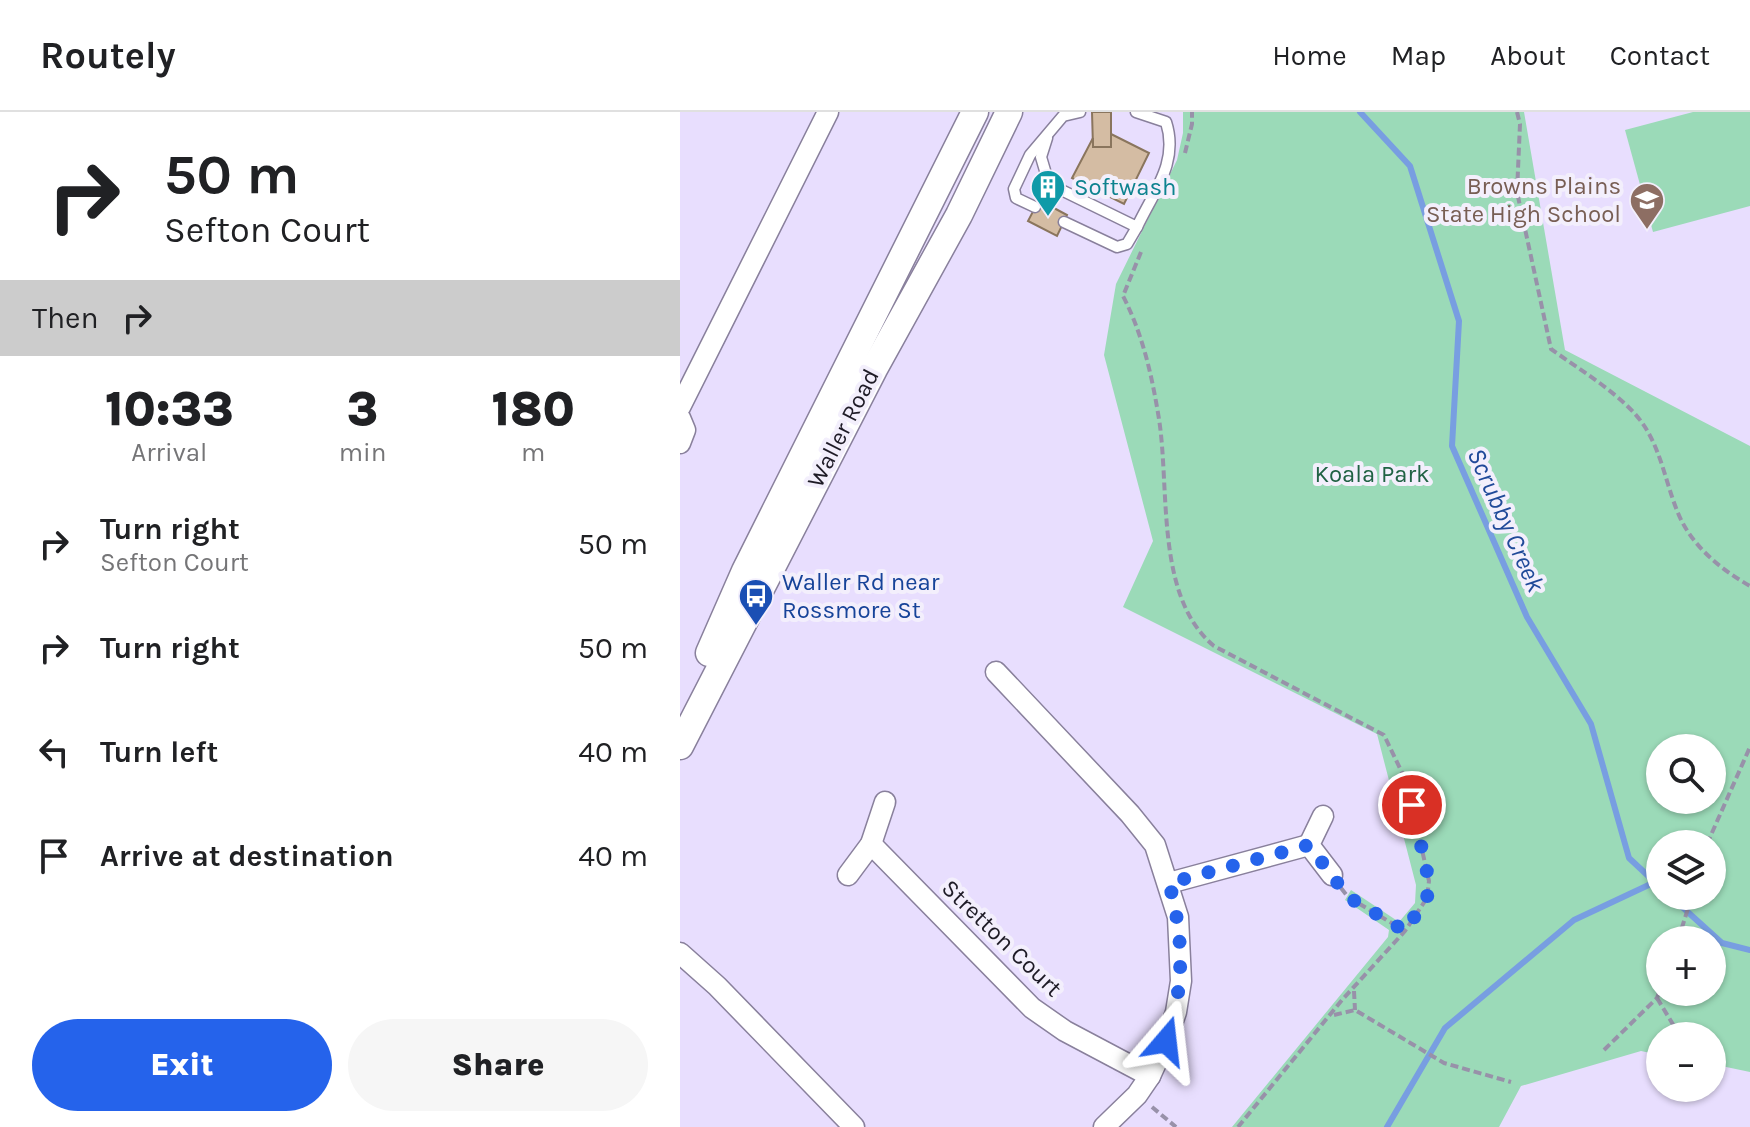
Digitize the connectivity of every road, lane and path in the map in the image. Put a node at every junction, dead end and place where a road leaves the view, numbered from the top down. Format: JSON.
{"nodes":[{"id":1,"x":828,"y":112,"type":"edge"},
{"id":2,"x":975,"y":112,"type":"edge"},
{"id":3,"x":1080,"y":112,"type":"edge"},
{"id":4,"x":1136,"y":112,"type":"edge"},
{"id":5,"x":1192,"y":112,"type":"edge"},
{"id":6,"x":1517,"y":112,"type":"edge"},
{"id":7,"x":1062,"y":114,"type":"edge"},
{"id":8,"x":1006,"y":119,"type":"edge"},
{"id":9,"x":1047,"y":138,"type":"junction"},
{"id":10,"x":1182,"y":164,"type":"dead end"},
{"id":11,"x":1035,"y":207,"type":"dead end"},
{"id":12,"x":1064,"y":222,"type":"dead end"},
{"id":13,"x":1137,"y":227,"type":"junction"},
{"id":14,"x":1143,"y":248,"type":"dead end"},
{"id":15,"x":863,"y":363,"type":"junction"},
{"id":16,"x":680,"y":407,"type":"edge"},
{"id":17,"x":680,"y":418,"type":"edge"},
{"id":18,"x":680,"y":443,"type":"edge"},
{"id":19,"x":1750,"y":586,"type":"edge"},
{"id":20,"x":996,"y":672,"type":"dead end"},
{"id":21,"x":680,"y":714,"type":"edge"},
{"id":22,"x":680,"y":746,"type":"edge"},
{"id":23,"x":1750,"y":747,"type":"edge"},
{"id":24,"x":885,"y":802,"type":"dead end"},
{"id":25,"x":1323,"y":816,"type":"dead end"},
{"id":26,"x":1713,"y":830,"type":"edge"},
{"id":27,"x":871,"y":844,"type":"junction"},
{"id":28,"x":1309,"y":845,"type":"junction"},
{"id":29,"x":848,"y":875,"type":"dead end"},
{"id":30,"x":1332,"y":875,"type":"joint"},
{"id":31,"x":1169,"y":883,"type":"junction"},
{"id":32,"x":1405,"y":931,"type":"junction"},
{"id":33,"x":680,"y":953,"type":"edge"},
{"id":34,"x":680,"y":971,"type":"edge"},
{"id":35,"x":717,"y":986,"type":"junction"},
{"id":36,"x":1355,"y":989,"type":"junction"},
{"id":37,"x":1649,"y":1006,"type":"edge"},
{"id":38,"x":1355,"y":1010,"type":"junction"},
{"id":39,"x":1332,"y":1016,"type":"junction"},
{"id":40,"x":1604,"y":1050,"type":"dead end"},
{"id":41,"x":1150,"y":1076,"type":"junction"},
{"id":42,"x":1511,"y":1082,"type":"dead end"},
{"id":43,"x":1137,"y":1095,"type":"junction"},
{"id":44,"x":854,"y":1127,"type":"edge"},
{"id":45,"x":1104,"y":1127,"type":"edge"},
{"id":46,"x":1176,"y":1127,"type":"edge"},
{"id":47,"x":1238,"y":1127,"type":"edge"}],
"edges":[{"from":1,"to":16,"type":"street"},
{"from":2,"to":8,"type":"street"},
{"from":2,"to":15,"type":"street","name":"Waller Road"},
{"from":3,"to":7,"type":"lane"},
{"from":4,"to":13,"type":"lane"},
{"from":5,"to":10,"type":"path"},
{"from":6,"to":19,"type":"path"},
{"from":7,"to":9,"type":"lane"},
{"from":8,"to":15,"type":"street","name":"Waller Road"},
{"from":9,"to":11,"type":"lane"},
{"from":9,"to":13,"type":"lane"},
{"from":12,"to":13,"type":"lane"},
{"from":14,"to":32,"type":"path"},
{"from":15,"to":21,"type":"street","name":"Waller Road"},
{"from":15,"to":22,"type":"street","name":"Waller Road"},
{"from":17,"to":18,"type":"street"},
{"from":20,"to":31,"type":"street"},
{"from":23,"to":26,"type":"path"},
{"from":24,"to":27,"type":"street"},
{"from":25,"to":28,"type":"street"},
{"from":27,"to":29,"type":"street"},
{"from":27,"to":41,"type":"street","name":"Stretton Court"},
{"from":28,"to":30,"type":"street"},
{"from":28,"to":31,"type":"street"},
{"from":30,"to":32,"type":"path"},
{"from":31,"to":41,"type":"street"},
{"from":32,"to":36,"type":"path"},
{"from":33,"to":35,"type":"street"},
{"from":34,"to":35,"type":"street"},
{"from":35,"to":44,"type":"street"},
{"from":36,"to":38,"type":"path"},
{"from":36,"to":39,"type":"path"},
{"from":37,"to":40,"type":"path"},
{"from":38,"to":39,"type":"path"},
{"from":38,"to":42,"type":"path"},
{"from":39,"to":47,"type":"path"},
{"from":41,"to":43,"type":"street"},
{"from":43,"to":45,"type":"street"},
{"from":43,"to":46,"type":"path"}]}
